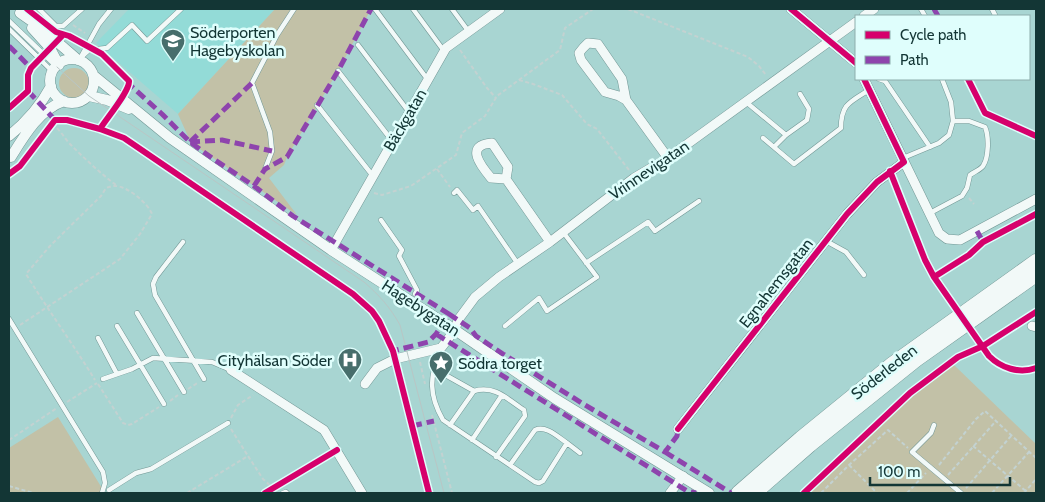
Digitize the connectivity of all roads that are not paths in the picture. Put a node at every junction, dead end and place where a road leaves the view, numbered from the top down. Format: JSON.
{"nodes":[{"id":1,"x":39,"y":9,"type":"edge"},
{"id":2,"x":82,"y":9,"type":"edge"},
{"id":3,"x":111,"y":9,"type":"edge"},
{"id":4,"x":181,"y":9,"type":"edge"},
{"id":5,"x":294,"y":9,"type":"edge"},
{"id":6,"x":375,"y":9,"type":"edge"},
{"id":7,"x":413,"y":9,"type":"edge"},
{"id":8,"x":452,"y":9,"type":"edge"},
{"id":9,"x":792,"y":9,"type":"edge"},
{"id":10,"x":992,"y":9,"type":"edge"},
{"id":11,"x":497,"y":10,"type":"edge"},
{"id":12,"x":17,"y":11,"type":"edge"},
{"id":13,"x":995,"y":15,"type":"edge"},
{"id":14,"x":9,"y":21,"type":"edge"},
{"id":15,"x":855,"y":23,"type":"edge"},
{"id":16,"x":9,"y":29,"type":"edge"},
{"id":17,"x":468,"y":32,"type":"junction"},
{"id":18,"x":830,"y":41,"type":"junction"},
{"id":19,"x":358,"y":45,"type":"dead end"},
{"id":20,"x":444,"y":51,"type":"junction"},
{"id":21,"x":80,"y":59,"type":"junction"},
{"id":22,"x":855,"y":62,"type":"edge"},
{"id":23,"x":56,"y":68,"type":"junction"},
{"id":24,"x":338,"y":71,"type":"dead end"},
{"id":25,"x":93,"y":75,"type":"junction"},
{"id":26,"x":428,"y":80,"type":"junction"},
{"id":27,"x":864,"y":80,"type":"edge"},
{"id":28,"x":885,"y":80,"type":"edge"},
{"id":29,"x":942,"y":80,"type":"edge"},
{"id":30,"x":51,"y":86,"type":"junction"},
{"id":31,"x":869,"y":90,"type":"junction"},
{"id":32,"x":800,"y":94,"type":"dead end"},
{"id":33,"x":89,"y":96,"type":"junction"},
{"id":34,"x":626,"y":100,"type":"junction"},
{"id":35,"x":64,"y":101,"type":"junction"},
{"id":36,"x":746,"y":102,"type":"junction"},
{"id":37,"x":317,"y":105,"type":"dead end"},
{"id":38,"x":409,"y":112,"type":"junction"},
{"id":39,"x":139,"y":114,"type":"junction"},
{"id":40,"x":954,"y":121,"type":"junction"},
{"id":41,"x":786,"y":135,"type":"junction"},
{"id":42,"x":9,"y":136,"type":"edge"},
{"id":43,"x":763,"y":138,"type":"dead end"},
{"id":44,"x":393,"y":142,"type":"junction"},
{"id":45,"x":774,"y":147,"type":"junction"},
{"id":46,"x":930,"y":147,"type":"junction"},
{"id":47,"x":9,"y":155,"type":"edge"},
{"id":48,"x":668,"y":158,"type":"junction"},
{"id":49,"x":903,"y":160,"type":"junction"},
{"id":50,"x":265,"y":169,"type":"dead end"},
{"id":51,"x":373,"y":176,"type":"junction"},
{"id":52,"x":506,"y":179,"type":"dead end"},
{"id":53,"x":454,"y":193,"type":"road end"},
{"id":54,"x":1036,"y":199,"type":"edge"},
{"id":55,"x":699,"y":201,"type":"dead end"},
{"id":56,"x":930,"y":213,"type":"junction"},
{"id":57,"x":381,"y":220,"type":"dead end"},
{"id":58,"x":564,"y":232,"type":"junction"},
{"id":59,"x":826,"y":241,"type":"junction"},
{"id":60,"x":183,"y":242,"type":"dead end"},
{"id":61,"x":550,"y":242,"type":"junction"},
{"id":62,"x":331,"y":250,"type":"junction"},
{"id":63,"x":1036,"y":261,"type":"edge"},
{"id":64,"x":586,"y":263,"type":"junction"},
{"id":65,"x":518,"y":264,"type":"junction"},
{"id":66,"x":864,"y":275,"type":"dead end"},
{"id":67,"x":1036,"y":275,"type":"edge"},
{"id":68,"x":415,"y":294,"type":"dead end"},
{"id":69,"x":137,"y":313,"type":"dead end"},
{"id":70,"x":9,"y":319,"type":"edge"},
{"id":71,"x":117,"y":326,"type":"dead end"},
{"id":72,"x":505,"y":326,"type":"dead end"},
{"id":73,"x":455,"y":330,"type":"junction"},
{"id":74,"x":98,"y":338,"type":"dead end"},
{"id":75,"x":441,"y":348,"type":"junction"},
{"id":76,"x":163,"y":359,"type":"junction"},
{"id":77,"x":192,"y":360,"type":"junction"},
{"id":78,"x":140,"y":364,"type":"junction"},
{"id":79,"x":433,"y":368,"type":"junction"},
{"id":80,"x":231,"y":370,"type":"joint"},
{"id":81,"x":117,"y":374,"type":"junction"},
{"id":82,"x":103,"y":379,"type":"dead end"},
{"id":83,"x":204,"y":379,"type":"dead end"},
{"id":84,"x":365,"y":384,"type":"dead end"},
{"id":85,"x":474,"y":391,"type":"junction"},
{"id":86,"x":184,"y":392,"type":"dead end"},
{"id":87,"x":502,"y":395,"type":"junction"},
{"id":88,"x":164,"y":404,"type":"dead end"},
{"id":89,"x":228,"y":423,"type":"dead end"},
{"id":90,"x":450,"y":425,"type":"junction"},
{"id":91,"x":934,"y":425,"type":"dead end"},
{"id":92,"x":678,"y":429,"type":"dead end"},
{"id":93,"x":472,"y":440,"type":"junction"},
{"id":94,"x":567,"y":443,"type":"junction"},
{"id":95,"x":580,"y":453,"type":"dead end"},
{"id":96,"x":496,"y":457,"type":"junction"},
{"id":97,"x":510,"y":466,"type":"junction"},
{"id":98,"x":683,"y":476,"type":"junction"},
{"id":99,"x":105,"y":483,"type":"junction"},
{"id":100,"x":110,"y":491,"type":"edge"},
{"id":101,"x":102,"y":493,"type":"edge"},
{"id":102,"x":283,"y":493,"type":"edge"},
{"id":103,"x":287,"y":493,"type":"edge"},
{"id":104,"x":362,"y":493,"type":"edge"},
{"id":105,"x":670,"y":493,"type":"edge"},
{"id":106,"x":709,"y":493,"type":"edge"},
{"id":107,"x":738,"y":493,"type":"edge"},
{"id":108,"x":755,"y":493,"type":"edge"},
{"id":109,"x":961,"y":493,"type":"edge"}],
"edges":[{"from":1,"to":2,"type":"lane"},
{"from":3,"to":21,"type":"lane"},
{"from":4,"to":21,"type":"lane"},
{"from":5,"to":50,"type":"lane"},
{"from":6,"to":26,"type":"lane"},
{"from":7,"to":20,"type":"lane"},
{"from":8,"to":17,"type":"lane"},
{"from":9,"to":18,"type":"street"},
{"from":10,"to":13,"type":"lane"},
{"from":11,"to":17,"type":"street","name":"Bäckgatan"},
{"from":12,"to":21,"type":"street"},
{"from":12,"to":23,"type":"street"},
{"from":14,"to":23,"type":"lane"},
{"from":15,"to":18,"type":"street","name":"Vrinnevigatan"},
{"from":16,"to":23,"type":"lane"},
{"from":17,"to":20,"type":"street","name":"Bäckgatan"},
{"from":18,"to":22,"type":"street"},
{"from":18,"to":36,"type":"street","name":"Vrinnevigatan"},
{"from":19,"to":38,"type":"lane"},
{"from":20,"to":26,"type":"street","name":"Bäckgatan"},
{"from":21,"to":23,"type":"street"},
{"from":21,"to":25,"type":"street"},
{"from":23,"to":30,"type":"street"},
{"from":24,"to":44,"type":"lane"},
{"from":25,"to":33,"type":"street"},
{"from":25,"to":39,"type":"street","name":"Hagebygatan"},
{"from":26,"to":38,"type":"street","name":"Bäckgatan"},
{"from":27,"to":31,"type":"street"},
{"from":28,"to":46,"type":"lane"},
{"from":29,"to":40,"type":"lane"},
{"from":30,"to":35,"type":"street"},
{"from":30,"to":42,"type":"street"},
{"from":31,"to":45,"type":"lane"},
{"from":31,"to":49,"type":"street"},
{"from":32,"to":41,"type":"lane"},
{"from":33,"to":35,"type":"street"},
{"from":33,"to":39,"type":"street","name":"Hagebygatan"},
{"from":34,"to":34,"type":"street"},
{"from":34,"to":48,"type":"street"},
{"from":35,"to":47,"type":"street"},
{"from":36,"to":41,"type":"lane"},
{"from":36,"to":48,"type":"street","name":"Vrinnevigatan"},
{"from":37,"to":51,"type":"lane"},
{"from":38,"to":44,"type":"street","name":"Bäckgatan"},
{"from":39,"to":62,"type":"street","name":"Hagebygatan"},
{"from":40,"to":46,"type":"lane"},
{"from":40,"to":56,"type":"lane"},
{"from":41,"to":45,"type":"lane"},
{"from":43,"to":45,"type":"lane"},
{"from":44,"to":51,"type":"street","name":"Bäckgatan"},
{"from":46,"to":49,"type":"lane"},
{"from":48,"to":58,"type":"street","name":"Vrinnevigatan"},
{"from":49,"to":56,"type":"street"},
{"from":49,"to":59,"type":"street","name":"Egnahemsgatan"},
{"from":51,"to":62,"type":"street","name":"Bäckgatan"},
{"from":52,"to":61,"type":"street"},
{"from":53,"to":65,"type":"lane"},
{"from":54,"to":56,"type":"street"},
{"from":55,"to":64,"type":"lane"},
{"from":57,"to":68,"type":"lane"},
{"from":58,"to":61,"type":"street","name":"Vrinnevigatan"},
{"from":58,"to":64,"type":"lane"},
{"from":59,"to":66,"type":"lane"},
{"from":59,"to":92,"type":"street","name":"Egnahemsgatan"},
{"from":60,"to":77,"type":"lane"},
{"from":61,"to":65,"type":"street","name":"Vrinnevigatan"},
{"from":62,"to":73,"type":"street","name":"Hagebygatan"},
{"from":63,"to":107,"type":"highway","name":"Söderleden"},
{"from":64,"to":72,"type":"lane"},
{"from":65,"to":73,"type":"street","name":"Vrinnevigatan"},
{"from":67,"to":108,"type":"highway","name":"Söderleden"},
{"from":69,"to":76,"type":"lane"},
{"from":70,"to":99,"type":"lane"},
{"from":71,"to":78,"type":"lane"},
{"from":73,"to":75,"type":"street","name":"Vrinnevigatan"},
{"from":73,"to":98,"type":"street","name":"Hagebygatan"},
{"from":74,"to":81,"type":"lane"},
{"from":75,"to":79,"type":"lane"},
{"from":75,"to":84,"type":"street"},
{"from":76,"to":77,"type":"lane"},
{"from":76,"to":78,"type":"lane"},
{"from":76,"to":86,"type":"lane"},
{"from":77,"to":80,"type":"lane"},
{"from":77,"to":83,"type":"lane"},
{"from":78,"to":81,"type":"lane"},
{"from":78,"to":88,"type":"lane"},
{"from":79,"to":85,"type":"lane"},
{"from":79,"to":90,"type":"lane"},
{"from":80,"to":104,"type":"street"},
{"from":81,"to":82,"type":"lane"},
{"from":85,"to":87,"type":"lane"},
{"from":85,"to":90,"type":"lane"},
{"from":87,"to":93,"type":"lane"},
{"from":87,"to":96,"type":"lane"},
{"from":89,"to":100,"type":"lane"},
{"from":90,"to":93,"type":"lane"},
{"from":91,"to":109,"type":"lane"},
{"from":93,"to":96,"type":"lane"},
{"from":94,"to":95,"type":"lane"},
{"from":94,"to":97,"type":"lane"},
{"from":94,"to":97,"type":"lane"},
{"from":96,"to":97,"type":"lane"},
{"from":98,"to":105,"type":"street"},
{"from":98,"to":106,"type":"street","name":"Hagebygatan"},
{"from":99,"to":100,"type":"lane"},
{"from":99,"to":101,"type":"lane"},
{"from":102,"to":103,"type":"lane"}]}
